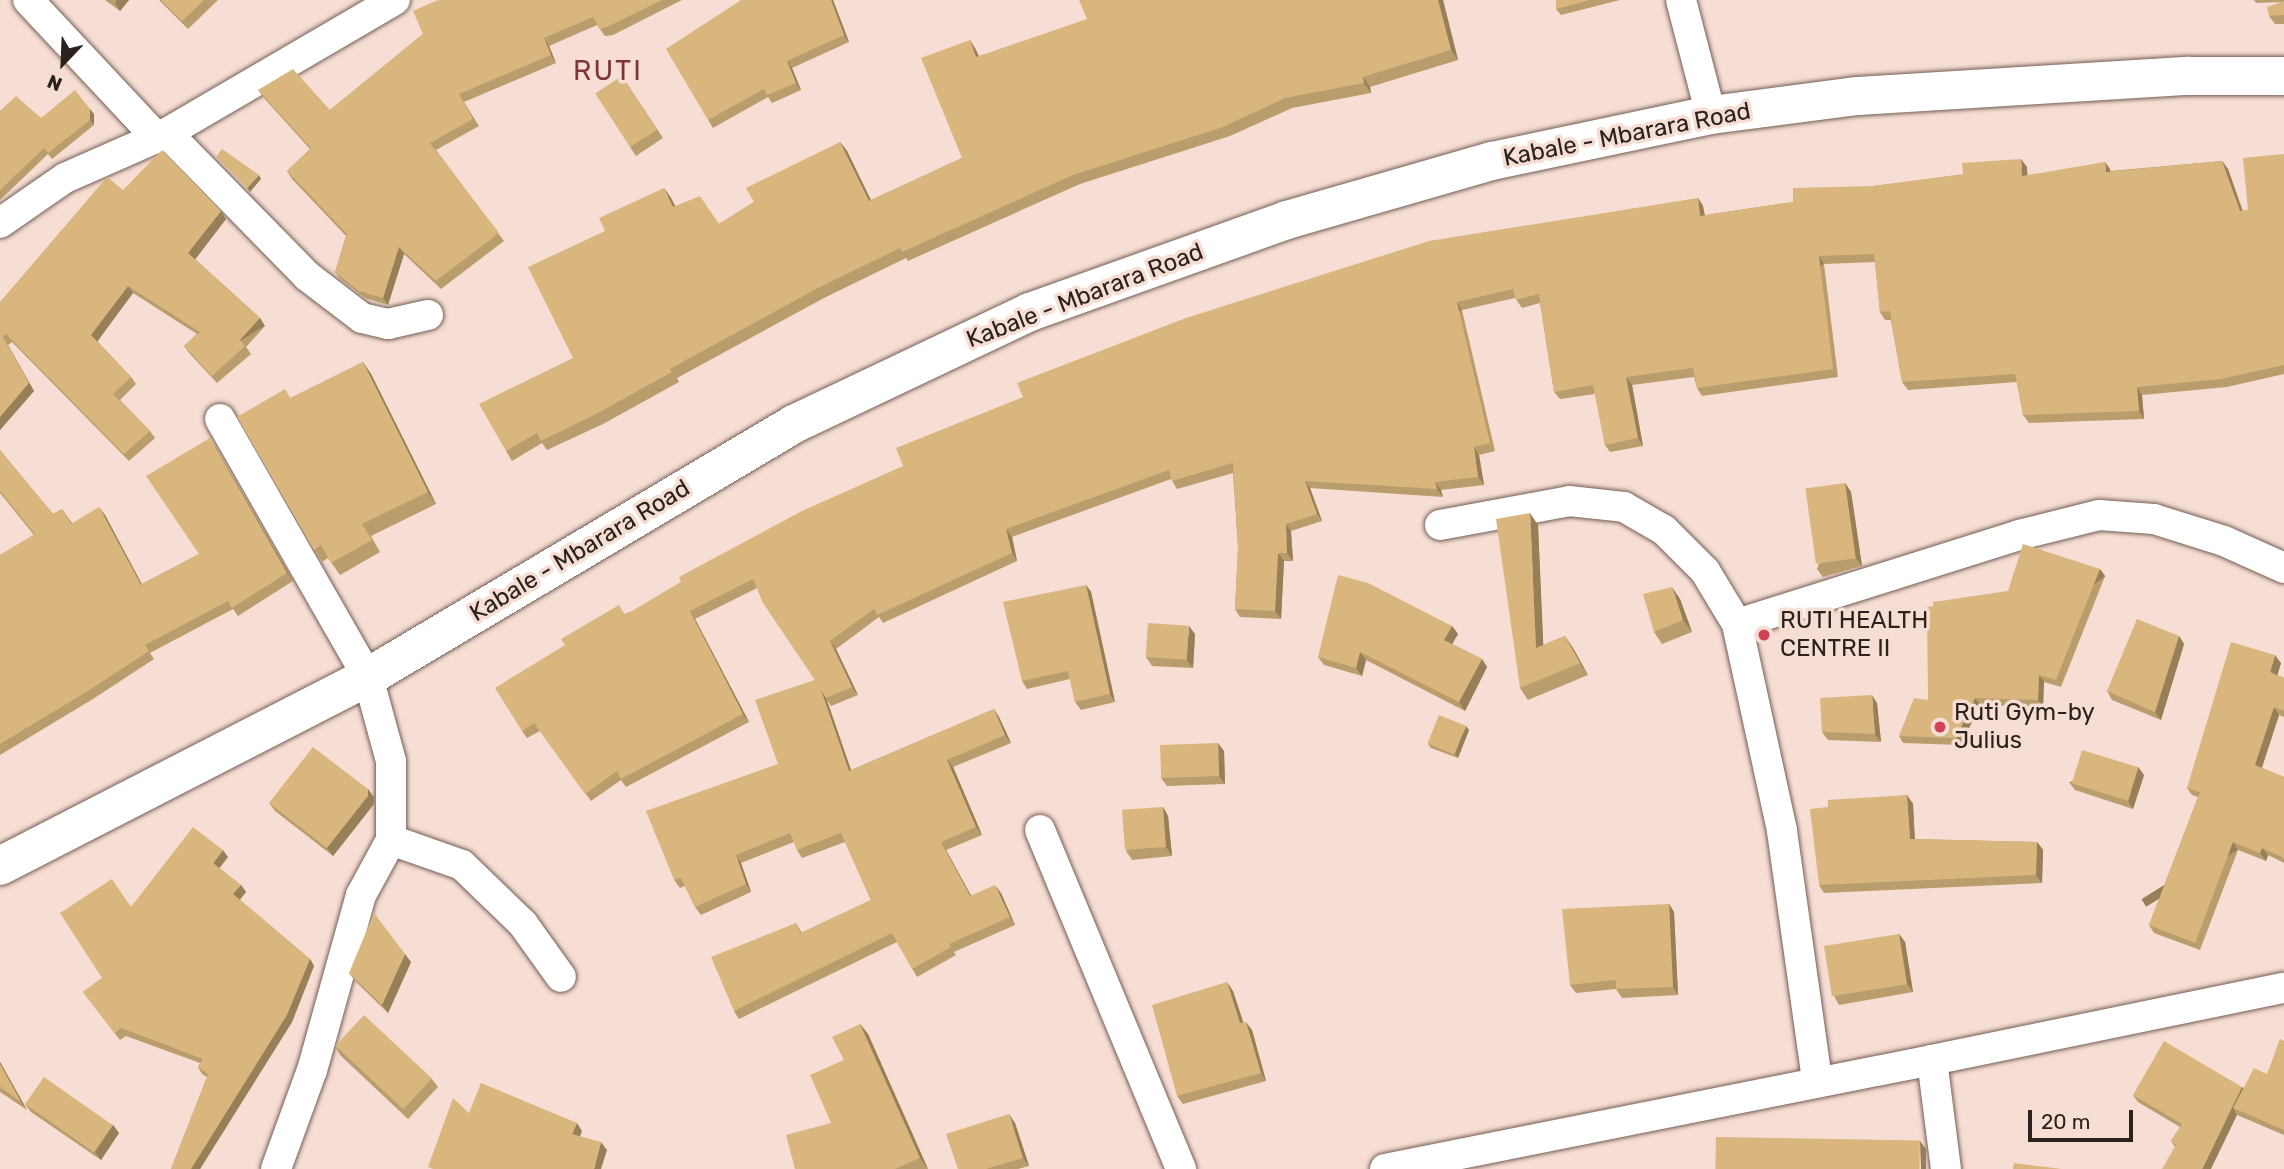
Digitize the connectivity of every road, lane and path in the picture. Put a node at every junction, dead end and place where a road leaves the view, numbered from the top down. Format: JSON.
{"nodes":[{"id":1,"x":28,"y":0,"type":"edge"},
{"id":2,"x":395,"y":0,"type":"edge"},
{"id":3,"x":1681,"y":0,"type":"edge"},
{"id":4,"x":2284,"y":76,"type":"edge"},
{"id":5,"x":1711,"y":115,"type":"junction"},
{"id":6,"x":162,"y":136,"type":"junction"},
{"id":7,"x":0,"y":223,"type":"edge"},
{"id":8,"x":428,"y":315,"type":"dead end"},
{"id":9,"x":219,"y":419,"type":"dead end"},
{"id":10,"x":1440,"y":525,"type":"dead end"},
{"id":11,"x":2284,"y":568,"type":"edge"},
{"id":12,"x":1737,"y":624,"type":"junction"},
{"id":13,"x":368,"y":677,"type":"junction"},
{"id":14,"x":1040,"y":830,"type":"dead end"},
{"id":15,"x":391,"y":840,"type":"junction"},
{"id":16,"x":0,"y":866,"type":"edge"},
{"id":17,"x":561,"y":977,"type":"dead end"},
{"id":18,"x":2284,"y":988,"type":"edge"},
{"id":19,"x":1932,"y":1060,"type":"junction"},
{"id":20,"x":1817,"y":1080,"type":"junction"},
{"id":21,"x":276,"y":1169,"type":"edge"},
{"id":22,"x":1181,"y":1169,"type":"edge"},
{"id":23,"x":1385,"y":1169,"type":"edge"},
{"id":24,"x":1946,"y":1169,"type":"edge"}],
"edges":[{"from":1,"to":6,"type":"street"},
{"from":2,"to":6,"type":"street"},
{"from":3,"to":5,"type":"street"},
{"from":4,"to":5,"type":"main road","name":"Kabale - Mbarara Road"},
{"from":5,"to":13,"type":"main road","name":"Kabale - Mbarara Road"},
{"from":6,"to":7,"type":"street"},
{"from":6,"to":8,"type":"street"},
{"from":9,"to":13,"type":"street"},
{"from":10,"to":12,"type":"street"},
{"from":11,"to":12,"type":"street"},
{"from":12,"to":20,"type":"street"},
{"from":13,"to":15,"type":"street"},
{"from":13,"to":16,"type":"main road","name":"Kabale - Mbarara Road"},
{"from":14,"to":22,"type":"street"},
{"from":15,"to":17,"type":"street"},
{"from":15,"to":21,"type":"street"},
{"from":18,"to":19,"type":"street"},
{"from":19,"to":20,"type":"street"},
{"from":19,"to":24,"type":"street"},
{"from":20,"to":23,"type":"street"}]}
